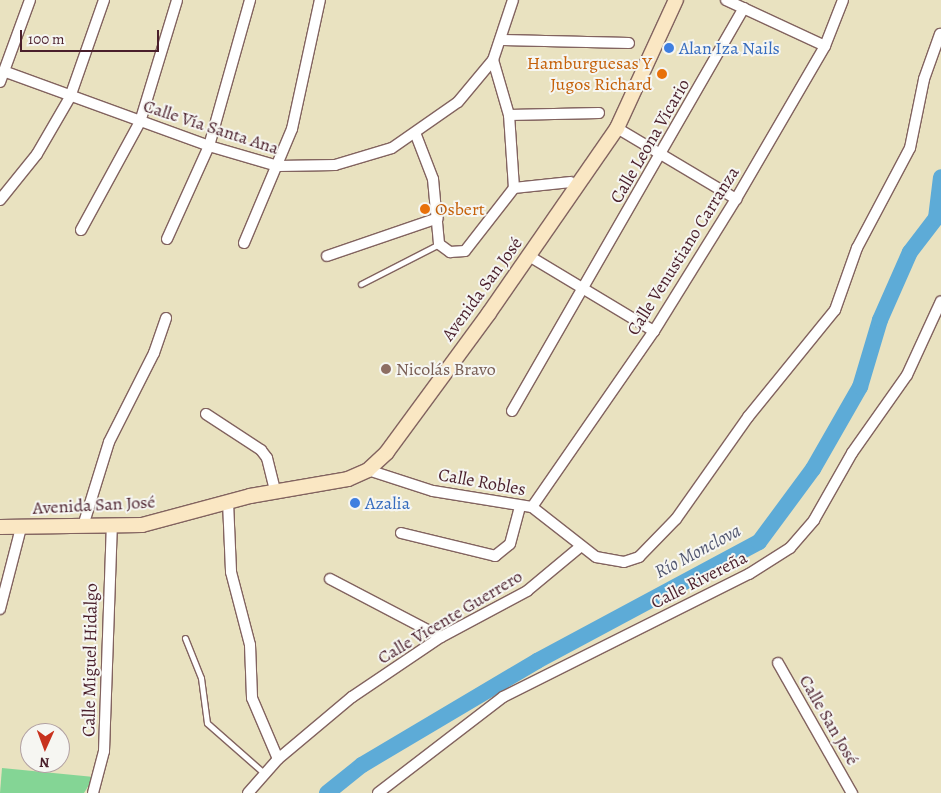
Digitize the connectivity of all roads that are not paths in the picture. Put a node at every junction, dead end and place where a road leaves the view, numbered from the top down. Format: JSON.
{"nodes":[{"id":1,"x":30,"y":0,"type":"edge"},
{"id":2,"x":104,"y":0,"type":"edge"},
{"id":3,"x":177,"y":0,"type":"edge"},
{"id":4,"x":250,"y":0,"type":"edge"},
{"id":5,"x":320,"y":0,"type":"edge"},
{"id":6,"x":513,"y":0,"type":"edge"},
{"id":7,"x":676,"y":0,"type":"edge"},
{"id":8,"x":726,"y":0,"type":"edge"},
{"id":9,"x":843,"y":0,"type":"edge"},
{"id":10,"x":744,"y":8,"type":"junction"},
{"id":11,"x":940,"y":34,"type":"edge"},
{"id":12,"x":503,"y":40,"type":"junction"},
{"id":13,"x":629,"y":43,"type":"dead end"},
{"id":14,"x":825,"y":46,"type":"junction"},
{"id":15,"x":493,"y":60,"type":"junction"},
{"id":16,"x":6,"y":72,"type":"junction"},
{"id":17,"x":0,"y":82,"type":"edge"},
{"id":18,"x":70,"y":97,"type":"junction"},
{"id":19,"x":599,"y":113,"type":"dead end"},
{"id":20,"x":509,"y":115,"type":"junction"},
{"id":21,"x":140,"y":122,"type":"junction"},
{"id":22,"x":616,"y":128,"type":"junction"},
{"id":23,"x":416,"y":135,"type":"junction"},
{"id":24,"x":209,"y":146,"type":"junction"},
{"id":25,"x":663,"y":155,"type":"junction"},
{"id":26,"x":278,"y":166,"type":"junction"},
{"id":27,"x":571,"y":182,"type":"dead end"},
{"id":28,"x":514,"y":188,"type":"junction"},
{"id":29,"x":736,"y":199,"type":"junction"},
{"id":30,"x":0,"y":200,"type":"edge"},
{"id":31,"x":438,"y":218,"type":"junction"},
{"id":32,"x":81,"y":230,"type":"dead end"},
{"id":33,"x":167,"y":239,"type":"dead end"},
{"id":34,"x":244,"y":243,"type":"dead end"},
{"id":35,"x":439,"y":244,"type":"junction"},
{"id":36,"x":327,"y":256,"type":"dead end"},
{"id":37,"x":529,"y":256,"type":"junction"},
{"id":38,"x":361,"y":284,"type":"dead end"},
{"id":39,"x":582,"y":288,"type":"junction"},
{"id":40,"x":941,"y":301,"type":"edge"},
{"id":41,"x":166,"y":318,"type":"dead end"},
{"id":42,"x":654,"y":331,"type":"junction"},
{"id":43,"x":512,"y":411,"type":"dead end"},
{"id":44,"x":206,"y":414,"type":"dead end"},
{"id":45,"x":368,"y":470,"type":"junction"},
{"id":46,"x":276,"y":493,"type":"junction"},
{"id":47,"x":228,"y":502,"type":"junction"},
{"id":48,"x":520,"y":507,"type":"junction"},
{"id":49,"x":532,"y":507,"type":"junction"},
{"id":50,"x":83,"y":526,"type":"junction"},
{"id":51,"x":112,"y":526,"type":"junction"},
{"id":52,"x":0,"y":527,"type":"edge"},
{"id":53,"x":22,"y":528,"type":"junction"},
{"id":54,"x":401,"y":533,"type":"dead end"},
{"id":55,"x":580,"y":547,"type":"junction"},
{"id":56,"x":330,"y":579,"type":"dead end"},
{"id":57,"x":0,"y":609,"type":"edge"},
{"id":58,"x":441,"y":637,"type":"junction"},
{"id":59,"x":185,"y":638,"type":"dead end"},
{"id":60,"x":778,"y":663,"type":"dead end"},
{"id":61,"x":278,"y":759,"type":"junction"},
{"id":62,"x":266,"y":774,"type":"junction"},
{"id":63,"x":94,"y":793,"type":"edge"},
{"id":64,"x":248,"y":793,"type":"edge"},
{"id":65,"x":378,"y":793,"type":"edge"},
{"id":66,"x":852,"y":793,"type":"edge"}],
"edges":[{"from":1,"to":16,"type":"street"},
{"from":2,"to":18,"type":"street"},
{"from":3,"to":21,"type":"street"},
{"from":4,"to":24,"type":"street"},
{"from":5,"to":26,"type":"street"},
{"from":6,"to":12,"type":"street","name":"Calle Vía Santa Ana"},
{"from":7,"to":22,"type":"street","name":"Avenida San José"},
{"from":8,"to":10,"type":"street"},
{"from":9,"to":14,"type":"street","name":"Calle Venustiano Carranza"},
{"from":10,"to":14,"type":"street"},
{"from":10,"to":25,"type":"street","name":"Calle Leona Vicario"},
{"from":11,"to":55,"type":"street","name":"Calle Robles"},
{"from":12,"to":13,"type":"street"},
{"from":12,"to":15,"type":"street","name":"Calle Vía Santa Ana"},
{"from":14,"to":29,"type":"street","name":"Calle Venustiano Carranza"},
{"from":15,"to":20,"type":"street"},
{"from":15,"to":23,"type":"street","name":"Calle Vía Santa Ana"},
{"from":16,"to":17,"type":"street"},
{"from":16,"to":18,"type":"street","name":"Calle Vía Santa Ana"},
{"from":18,"to":21,"type":"street","name":"Calle Vía Santa Ana"},
{"from":18,"to":30,"type":"street"},
{"from":19,"to":20,"type":"street"},
{"from":20,"to":28,"type":"street"},
{"from":21,"to":24,"type":"street","name":"Calle Vía Santa Ana"},
{"from":21,"to":32,"type":"street"},
{"from":22,"to":25,"type":"street"},
{"from":22,"to":37,"type":"street","name":"Avenida San José"},
{"from":23,"to":26,"type":"street","name":"Calle Vía Santa Ana"},
{"from":23,"to":31,"type":"street"},
{"from":24,"to":26,"type":"street","name":"Calle Vía Santa Ana"},
{"from":24,"to":33,"type":"street"},
{"from":25,"to":29,"type":"street"},
{"from":25,"to":39,"type":"street","name":"Calle Leona Vicario"},
{"from":26,"to":34,"type":"street"},
{"from":27,"to":28,"type":"street"},
{"from":28,"to":35,"type":"street"},
{"from":29,"to":42,"type":"street","name":"Calle Venustiano Carranza"},
{"from":31,"to":35,"type":"street"},
{"from":31,"to":36,"type":"street"},
{"from":35,"to":38,"type":"lane"},
{"from":37,"to":39,"type":"street"},
{"from":37,"to":45,"type":"street","name":"Avenida San José"},
{"from":39,"to":42,"type":"street"},
{"from":39,"to":43,"type":"street","name":"Calle Leona Vicario"},
{"from":40,"to":65,"type":"street","name":"Calle Rivereña"},
{"from":41,"to":50,"type":"street"},
{"from":42,"to":49,"type":"street","name":"Calle Venustiano Carranza"},
{"from":44,"to":46,"type":"street"},
{"from":45,"to":46,"type":"street","name":"Avenida San José"},
{"from":45,"to":48,"type":"street","name":"Calle Robles"},
{"from":46,"to":47,"type":"street","name":"Avenida San José"},
{"from":47,"to":51,"type":"street","name":"Avenida San José"},
{"from":47,"to":61,"type":"street"},
{"from":48,"to":49,"type":"street","name":"Calle Robles"},
{"from":48,"to":54,"type":"street"},
{"from":49,"to":55,"type":"street","name":"Calle Robles"},
{"from":50,"to":51,"type":"street","name":"Avenida San José"},
{"from":50,"to":53,"type":"street","name":"Avenida San José"},
{"from":51,"to":63,"type":"street","name":"Calle Miguel Hidalgo"},
{"from":52,"to":53,"type":"street","name":"Avenida San José"},
{"from":53,"to":57,"type":"street"},
{"from":55,"to":58,"type":"street","name":"Calle Vicente Guerrero"},
{"from":56,"to":58,"type":"street"},
{"from":58,"to":61,"type":"street","name":"Calle Vicente Guerrero"},
{"from":59,"to":62,"type":"lane"},
{"from":60,"to":66,"type":"street","name":"Calle San José"},
{"from":61,"to":62,"type":"street","name":"Calle Vicente Guerrero"},
{"from":62,"to":64,"type":"street","name":"Calle Vicente Guerrero"}]}
